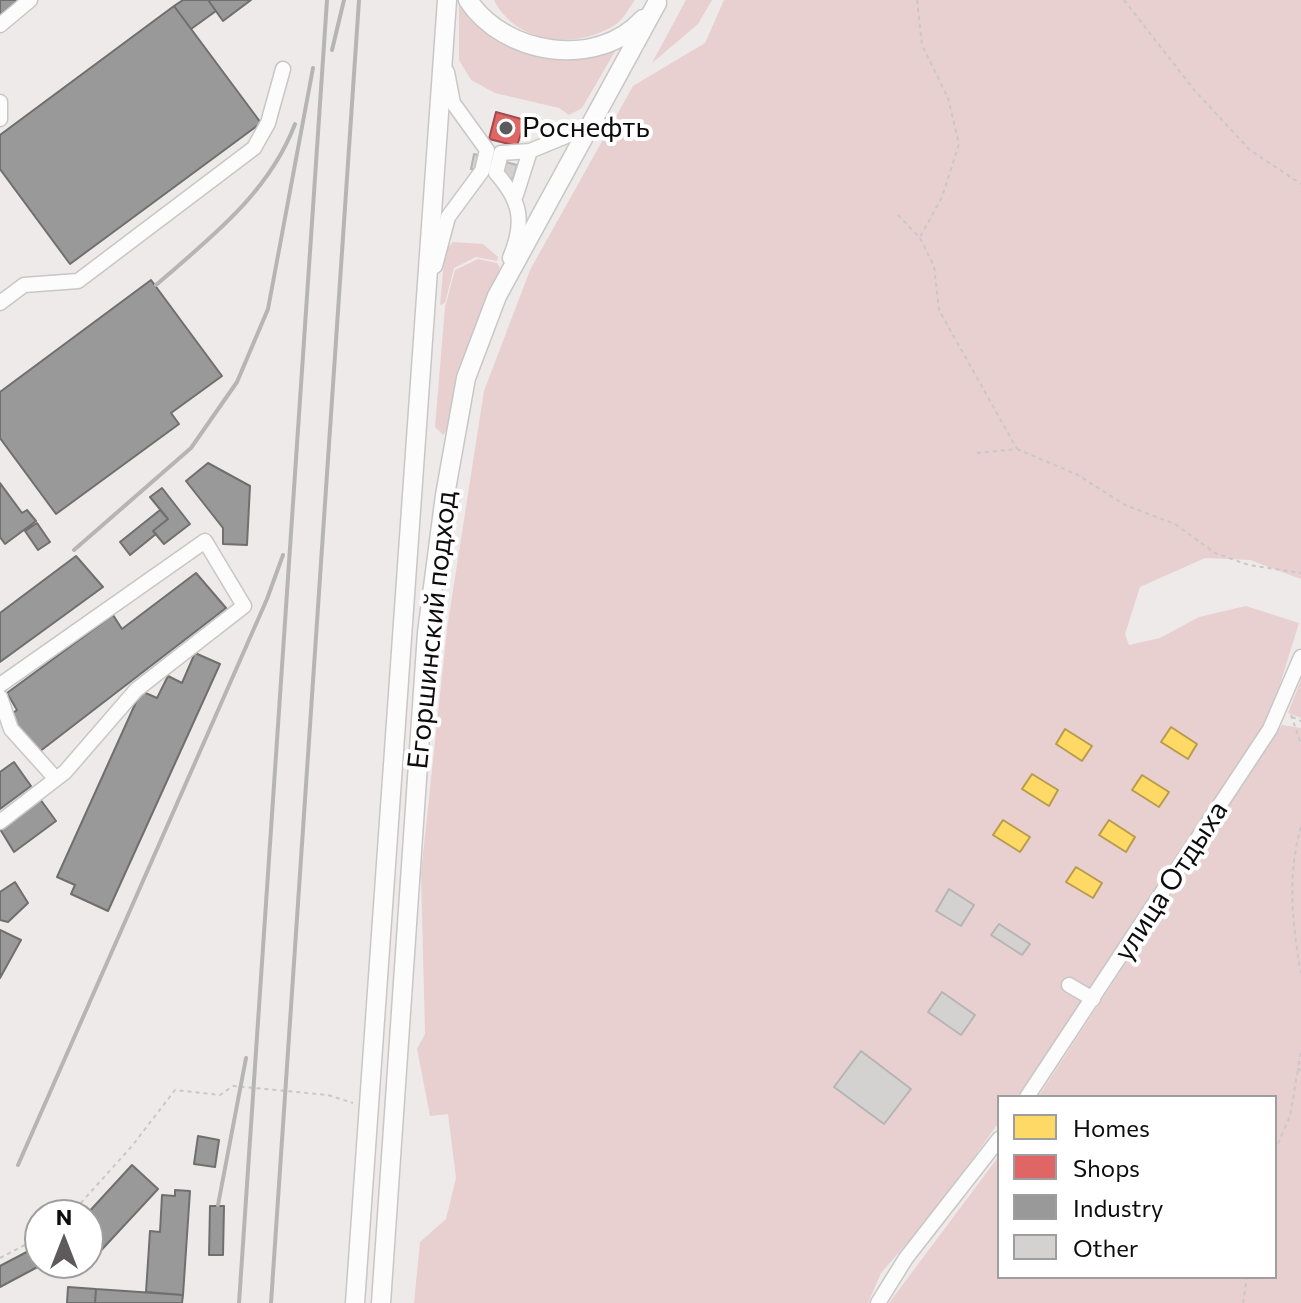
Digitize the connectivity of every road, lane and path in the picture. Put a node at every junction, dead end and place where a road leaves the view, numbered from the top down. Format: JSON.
{"nodes":[{"id":1,"x":30,"y":0,"type":"edge"},
{"id":2,"x":447,"y":0,"type":"edge"},
{"id":3,"x":468,"y":0,"type":"edge"},
{"id":4,"x":917,"y":0,"type":"edge"},
{"id":5,"x":1124,"y":0,"type":"edge"},
{"id":6,"x":658,"y":2,"type":"edge"},
{"id":7,"x":0,"y":25,"type":"edge"},
{"id":8,"x":442,"y":57,"type":"junction"},
{"id":9,"x":283,"y":69,"type":"dead end"},
{"id":10,"x":0,"y":102,"type":"edge"},
{"id":11,"x":0,"y":119,"type":"edge"},
{"id":12,"x":588,"y":127,"type":"junction"},
{"id":13,"x":530,"y":151,"type":"junction"},
{"id":14,"x":1301,"y":184,"type":"edge"},
{"id":15,"x":516,"y":195,"type":"junction"},
{"id":16,"x":898,"y":215,"type":"dead end"},
{"id":17,"x":920,"y":238,"type":"junction"},
{"id":18,"x":497,"y":296,"type":"junction"},
{"id":19,"x":0,"y":303,"type":"edge"},
{"id":20,"x":420,"y":364,"type":"junction"},
{"id":21,"x":1017,"y":449,"type":"junction"},
{"id":22,"x":977,"y":453,"type":"dead end"},
{"id":23,"x":1301,"y":573,"type":"edge"},
{"id":24,"x":1301,"y":657,"type":"edge"},
{"id":25,"x":0,"y":685,"type":"edge"},
{"id":26,"x":0,"y":697,"type":"edge"},
{"id":27,"x":1284,"y":699,"type":"junction"},
{"id":28,"x":1291,"y":717,"type":"junction"},
{"id":29,"x":1301,"y":721,"type":"edge"},
{"id":30,"x":1301,"y":744,"type":"edge"},
{"id":31,"x":56,"y":779,"type":"junction"},
{"id":32,"x":0,"y":822,"type":"edge"},
{"id":33,"x":1301,"y":827,"type":"edge"},
{"id":34,"x":1301,"y":973,"type":"edge"},
{"id":35,"x":1069,"y":985,"type":"dead end"},
{"id":36,"x":1093,"y":999,"type":"junction"},
{"id":37,"x":1301,"y":1053,"type":"edge"},
{"id":38,"x":1299,"y":1069,"type":"edge"},
{"id":39,"x":1028,"y":1095,"type":"edge"},
{"id":40,"x":369,"y":1108,"type":"junction"},
{"id":41,"x":997,"y":1142,"type":"edge"},
{"id":42,"x":1277,"y":1146,"type":"edge"},
{"id":43,"x":84,"y":1199,"type":"edge"},
{"id":44,"x":24,"y":1245,"type":"edge"},
{"id":45,"x":0,"y":1258,"type":"edge"},
{"id":46,"x":1247,"y":1279,"type":"edge"},
{"id":47,"x":355,"y":1303,"type":"edge"},
{"id":48,"x":381,"y":1303,"type":"edge"},
{"id":49,"x":878,"y":1303,"type":"edge"},
{"id":50,"x":1243,"y":1303,"type":"edge"}],
"edges":[{"from":1,"to":7,"type":"street"},
{"from":2,"to":8,"type":"main road","name":"Егоршинский подход"},
{"from":3,"to":6,"type":"main road"},
{"from":4,"to":17,"type":"path"},
{"from":5,"to":14,"type":"path"},
{"from":6,"to":12,"type":"main road","name":"Егоршинский подход"},
{"from":8,"to":20,"type":"main road","name":"Егоршинский подход"},
{"from":8,"to":20,"type":"street"},
{"from":9,"to":19,"type":"street"},
{"from":10,"to":11,"type":"street"},
{"from":12,"to":13,"type":"street"},
{"from":12,"to":18,"type":"main road","name":"Егоршинский подход"},
{"from":13,"to":15,"type":"street"},
{"from":13,"to":15,"type":"street"},
{"from":15,"to":18,"type":"street"},
{"from":16,"to":17,"type":"path"},
{"from":17,"to":21,"type":"path"},
{"from":18,"to":48,"type":"main road","name":"Егоршинский подход"},
{"from":20,"to":40,"type":"main road","name":"Егоршинский подход"},
{"from":21,"to":22,"type":"path"},
{"from":21,"to":23,"type":"path"},
{"from":24,"to":27,"type":"street","name":"улица Отдыха"},
{"from":25,"to":31,"type":"street"},
{"from":26,"to":31,"type":"street"},
{"from":27,"to":28,"type":"path"},
{"from":27,"to":36,"type":"street","name":"улица Отдыха"},
{"from":28,"to":29,"type":"path"},
{"from":28,"to":30,"type":"path"},
{"from":31,"to":32,"type":"street"},
{"from":33,"to":34,"type":"path"},
{"from":35,"to":36,"type":"street"},
{"from":36,"to":39,"type":"street","name":"улица Отдыха"},
{"from":37,"to":38,"type":"path"},
{"from":38,"to":42,"type":"path"},
{"from":40,"to":43,"type":"path"},
{"from":40,"to":47,"type":"main road","name":"Егоршинский подход"},
{"from":41,"to":49,"type":"street"},
{"from":44,"to":45,"type":"path"},
{"from":46,"to":50,"type":"path"}]}
